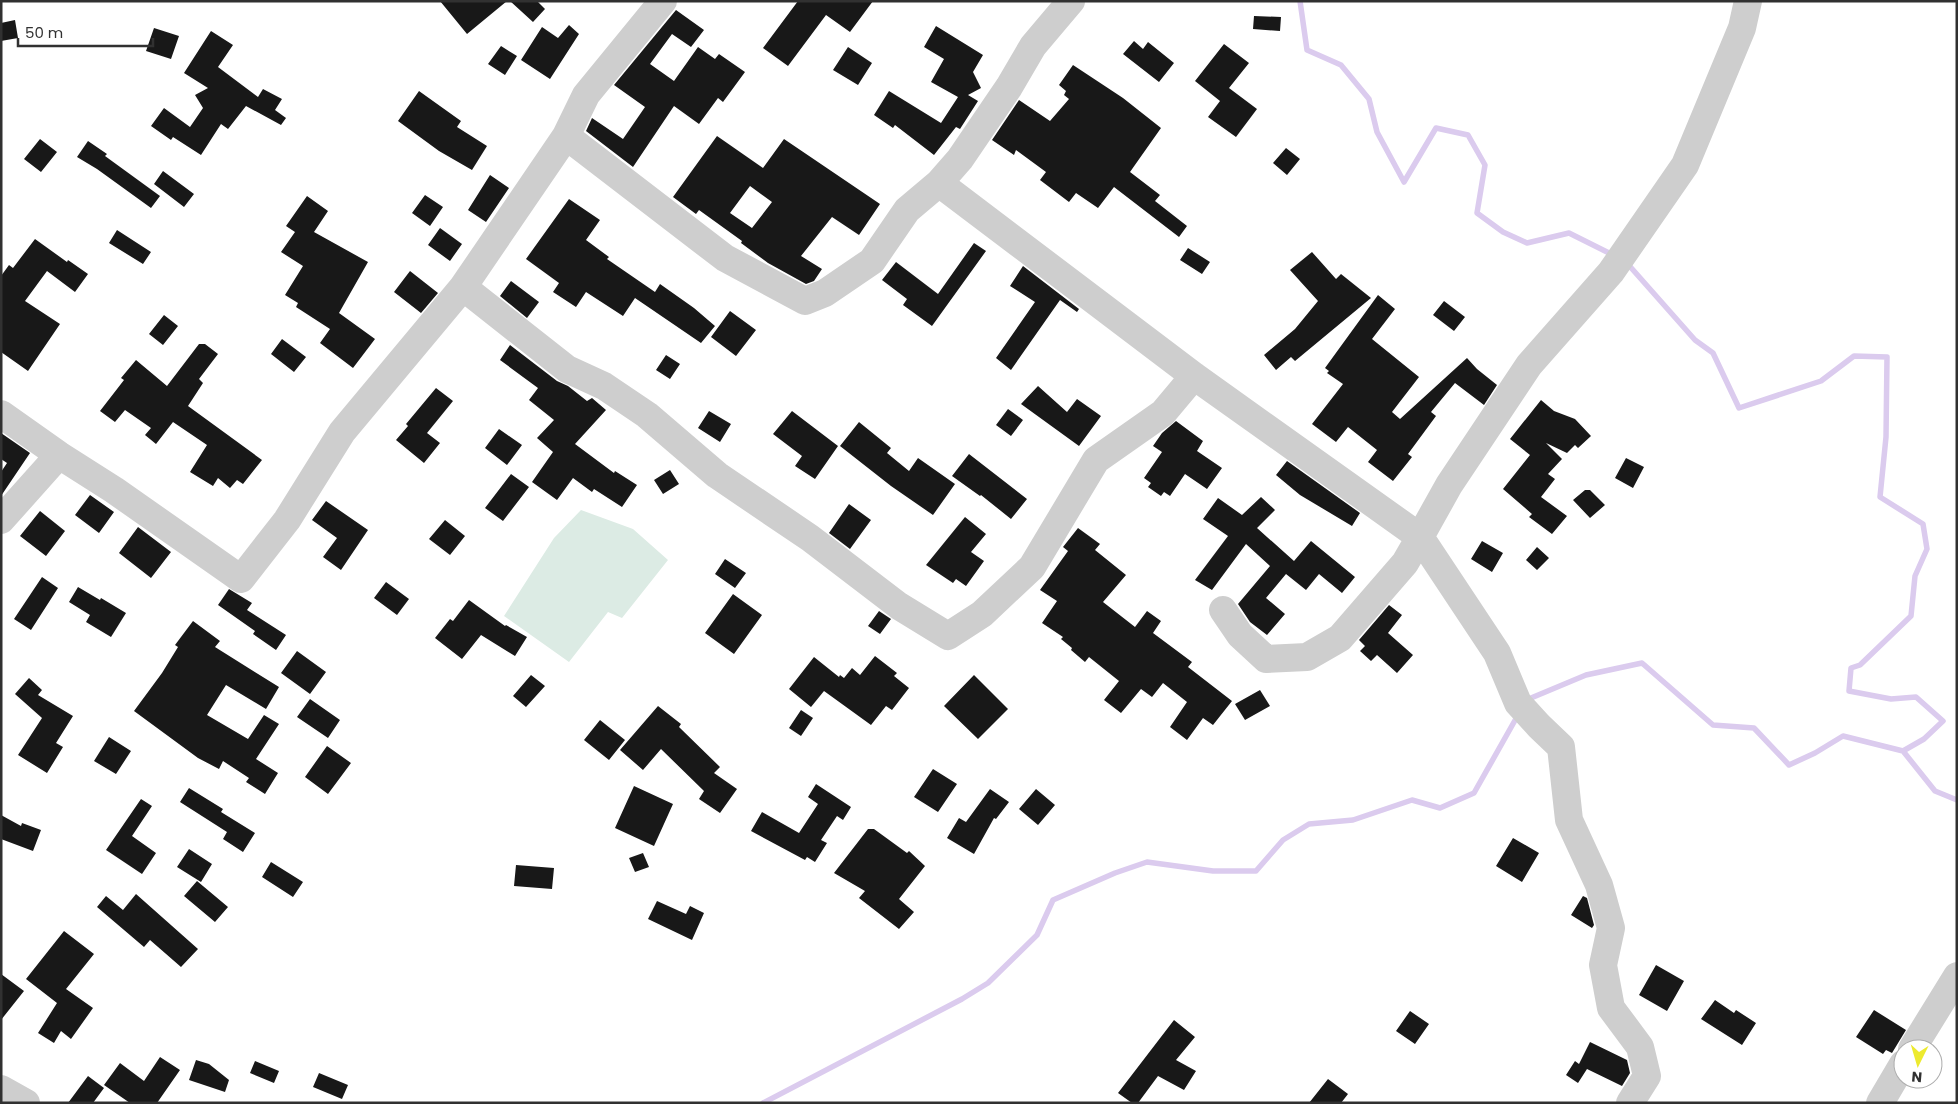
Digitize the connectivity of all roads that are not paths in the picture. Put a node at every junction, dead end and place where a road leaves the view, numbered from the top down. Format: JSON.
{"nodes":[{"id":1,"x":663,"y":1,"type":"edge"},
{"id":2,"x":1071,"y":1,"type":"edge"},
{"id":3,"x":1748,"y":1,"type":"edge"},
{"id":4,"x":566,"y":136,"type":"junction"},
{"id":5,"x":939,"y":183,"type":"junction"},
{"id":6,"x":463,"y":287,"type":"junction"},
{"id":7,"x":1194,"y":376,"type":"junction"},
{"id":8,"x":1,"y":414,"type":"edge"},
{"id":9,"x":58,"y":455,"type":"junction"},
{"id":10,"x":1,"y":520,"type":"edge"},
{"id":11,"x":1420,"y":537,"type":"junction"},
{"id":12,"x":1223,"y":610,"type":"dead end"},
{"id":13,"x":1957,"y":976,"type":"edge"},
{"id":14,"x":1918,"y":1039,"type":"edge"},
{"id":15,"x":1893,"y":1081,"type":"edge"},
{"id":16,"x":1,"y":1088,"type":"edge"},
{"id":17,"x":26,"y":1103,"type":"edge"},
{"id":18,"x":1630,"y":1103,"type":"edge"},
{"id":19,"x":1880,"y":1103,"type":"edge"}],
"edges":[{"from":1,"to":4,"type":"street"},
{"from":2,"to":5,"type":"street"},
{"from":3,"to":11,"type":"street"},
{"from":4,"to":5,"type":"street"},
{"from":4,"to":6,"type":"street"},
{"from":5,"to":7,"type":"street"},
{"from":6,"to":7,"type":"street"},
{"from":6,"to":9,"type":"street"},
{"from":7,"to":11,"type":"street"},
{"from":8,"to":9,"type":"street"},
{"from":9,"to":10,"type":"street"},
{"from":11,"to":12,"type":"street"},
{"from":11,"to":18,"type":"street"},
{"from":13,"to":14,"type":"street"},
{"from":15,"to":19,"type":"street"},
{"from":16,"to":17,"type":"street"}]}
